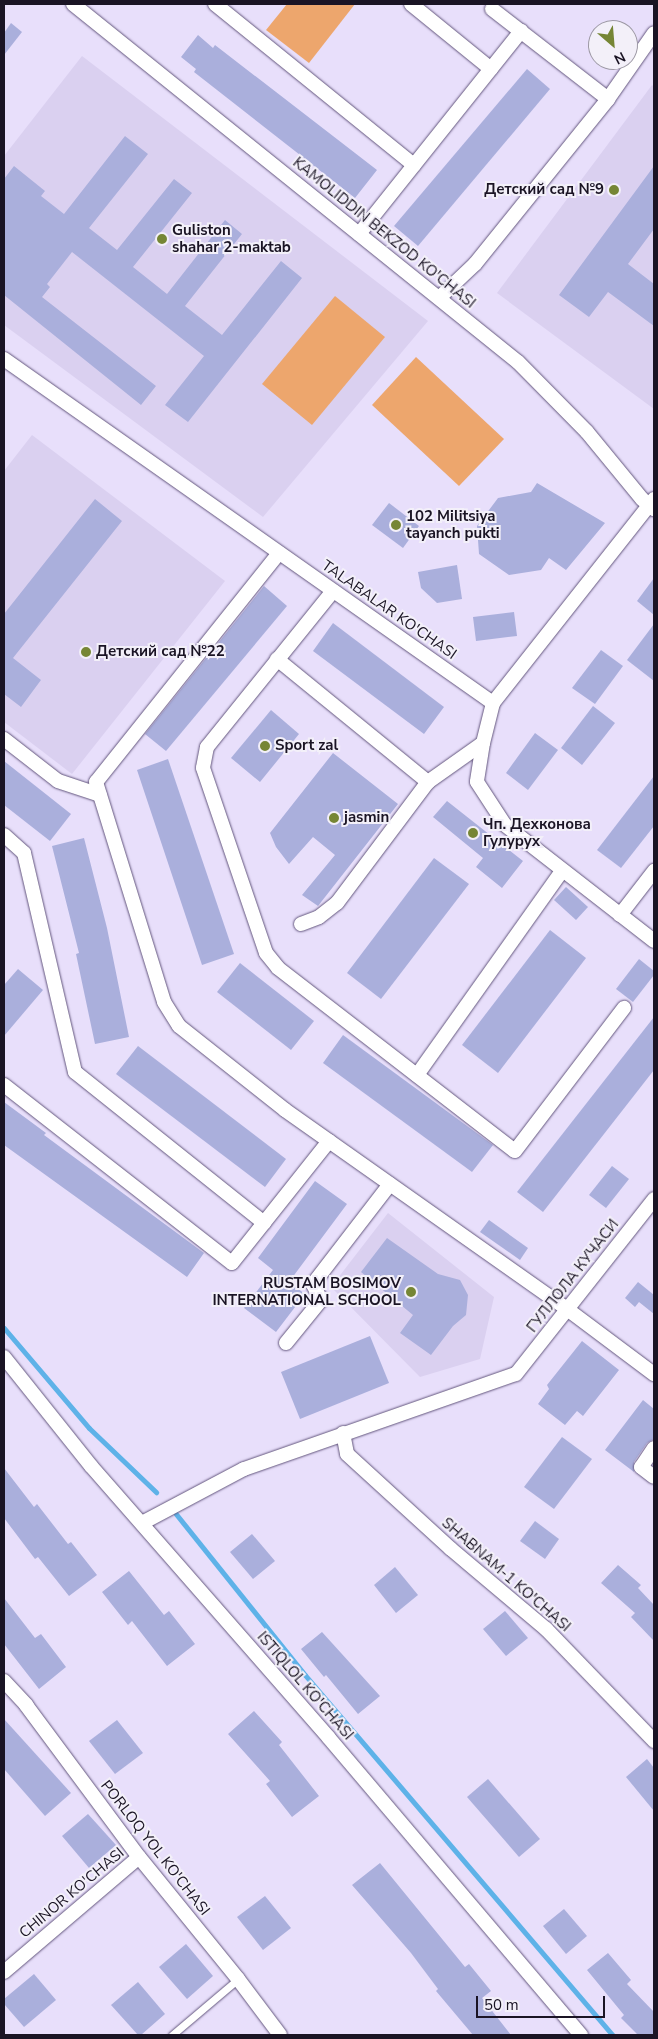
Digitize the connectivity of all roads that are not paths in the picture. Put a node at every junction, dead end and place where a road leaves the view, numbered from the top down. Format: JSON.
{"nodes":[{"id":1,"x":73,"y":4,"type":"edge"},
{"id":2,"x":215,"y":4,"type":"edge"},
{"id":3,"x":411,"y":4,"type":"edge"},
{"id":4,"x":492,"y":9,"type":"dead end"},
{"id":5,"x":521,"y":32,"type":"junction"},
{"id":6,"x":654,"y":33,"type":"edge"},
{"id":7,"x":491,"y":69,"type":"junction"},
{"id":8,"x":608,"y":99,"type":"junction"},
{"id":9,"x":414,"y":165,"type":"junction"},
{"id":10,"x":359,"y":234,"type":"junction"},
{"id":11,"x":439,"y":298,"type":"junction"},
{"id":12,"x":4,"y":359,"type":"edge"},
{"id":13,"x":653,"y":504,"type":"edge"},
{"id":14,"x":279,"y":553,"type":"junction"},
{"id":15,"x":333,"y":591,"type":"junction"},
{"id":16,"x":277,"y":659,"type":"junction"},
{"id":17,"x":493,"y":703,"type":"junction"},
{"id":18,"x":4,"y":739,"type":"edge"},
{"id":19,"x":483,"y":743,"type":"junction"},
{"id":20,"x":428,"y":782,"type":"junction"},
{"id":21,"x":100,"y":795,"type":"junction"},
{"id":22,"x":4,"y":835,"type":"edge"},
{"id":23,"x":654,"y":870,"type":"edge"},
{"id":24,"x":562,"y":871,"type":"junction"},
{"id":25,"x":620,"y":915,"type":"junction"},
{"id":26,"x":301,"y":924,"type":"dead end"},
{"id":27,"x":654,"y":941,"type":"edge"},
{"id":28,"x":624,"y":1008,"type":"dead end"},
{"id":29,"x":417,"y":1075,"type":"junction"},
{"id":30,"x":4,"y":1085,"type":"edge"},
{"id":31,"x":329,"y":1141,"type":"junction"},
{"id":32,"x":390,"y":1184,"type":"junction"},
{"id":33,"x":654,"y":1199,"type":"edge"},
{"id":34,"x":264,"y":1223,"type":"junction"},
{"id":35,"x":567,"y":1309,"type":"junction"},
{"id":36,"x":286,"y":1343,"type":"dead end"},
{"id":37,"x":4,"y":1357,"type":"edge"},
{"id":38,"x":654,"y":1374,"type":"edge"},
{"id":39,"x":343,"y":1433,"type":"junction"},
{"id":40,"x":654,"y":1448,"type":"edge"},
{"id":41,"x":654,"y":1476,"type":"edge"},
{"id":42,"x":142,"y":1523,"type":"junction"},
{"id":43,"x":4,"y":1681,"type":"edge"},
{"id":44,"x":654,"y":1741,"type":"edge"},
{"id":45,"x":139,"y":1857,"type":"junction"},
{"id":46,"x":4,"y":1972,"type":"edge"},
{"id":47,"x":238,"y":1979,"type":"junction"},
{"id":48,"x":172,"y":2035,"type":"edge"},
{"id":49,"x":280,"y":2035,"type":"edge"},
{"id":50,"x":581,"y":2035,"type":"edge"}],
"edges":[{"from":1,"to":10,"type":"street","name":"KAMOLIDDIN BEKZOD KO'CHASI"},
{"from":2,"to":9,"type":"street"},
{"from":3,"to":7,"type":"street"},
{"from":4,"to":5,"type":"street"},
{"from":5,"to":7,"type":"street"},
{"from":5,"to":8,"type":"street"},
{"from":6,"to":8,"type":"street"},
{"from":7,"to":9,"type":"street"},
{"from":8,"to":11,"type":"street"},
{"from":9,"to":10,"type":"street"},
{"from":10,"to":11,"type":"street","name":"KAMOLIDDIN BEKZOD KO'CHASI"},
{"from":11,"to":13,"type":"street","name":"KAMOLIDDIN BEKZOD KO'CHASI"},
{"from":12,"to":14,"type":"street","name":"TALABALAR KO'CHASI"},
{"from":13,"to":17,"type":"street"},
{"from":14,"to":15,"type":"street","name":"TALABALAR KO'CHASI"},
{"from":14,"to":21,"type":"street"},
{"from":15,"to":16,"type":"street"},
{"from":15,"to":17,"type":"street","name":"TALABALAR KO'CHASI"},
{"from":16,"to":20,"type":"street"},
{"from":16,"to":29,"type":"street"},
{"from":17,"to":19,"type":"street"},
{"from":18,"to":21,"type":"street"},
{"from":19,"to":20,"type":"street"},
{"from":19,"to":24,"type":"street"},
{"from":20,"to":26,"type":"street"},
{"from":21,"to":31,"type":"street"},
{"from":22,"to":34,"type":"street"},
{"from":23,"to":25,"type":"street"},
{"from":24,"to":25,"type":"street"},
{"from":24,"to":29,"type":"street"},
{"from":25,"to":27,"type":"street"},
{"from":28,"to":29,"type":"street"},
{"from":30,"to":34,"type":"street"},
{"from":31,"to":32,"type":"street"},
{"from":31,"to":34,"type":"street"},
{"from":32,"to":35,"type":"street"},
{"from":32,"to":36,"type":"street"},
{"from":33,"to":35,"type":"street","name":"ГУЛЛОЛА КУЧАСИ"},
{"from":35,"to":38,"type":"street"},
{"from":35,"to":39,"type":"street","name":"ГУЛЛОЛА КУЧАСИ"},
{"from":37,"to":42,"type":"street","name":"ISTIQLOL KO'CHASI"},
{"from":39,"to":42,"type":"street"},
{"from":39,"to":44,"type":"street","name":"SHABNAM-1 KO'CHASI"},
{"from":40,"to":41,"type":"street"},
{"from":42,"to":50,"type":"street","name":"ISTIQLOL KO'CHASI"},
{"from":43,"to":45,"type":"street","name":"PORLOQ YOL KO'CHASI"},
{"from":45,"to":46,"type":"street","name":"CHINOR KO'CHASI"},
{"from":45,"to":47,"type":"street","name":"PORLOQ YOL KO'CHASI"},
{"from":47,"to":48,"type":"lane"},
{"from":47,"to":49,"type":"street","name":"PORLOQ YOL KO'CHASI"}]}
